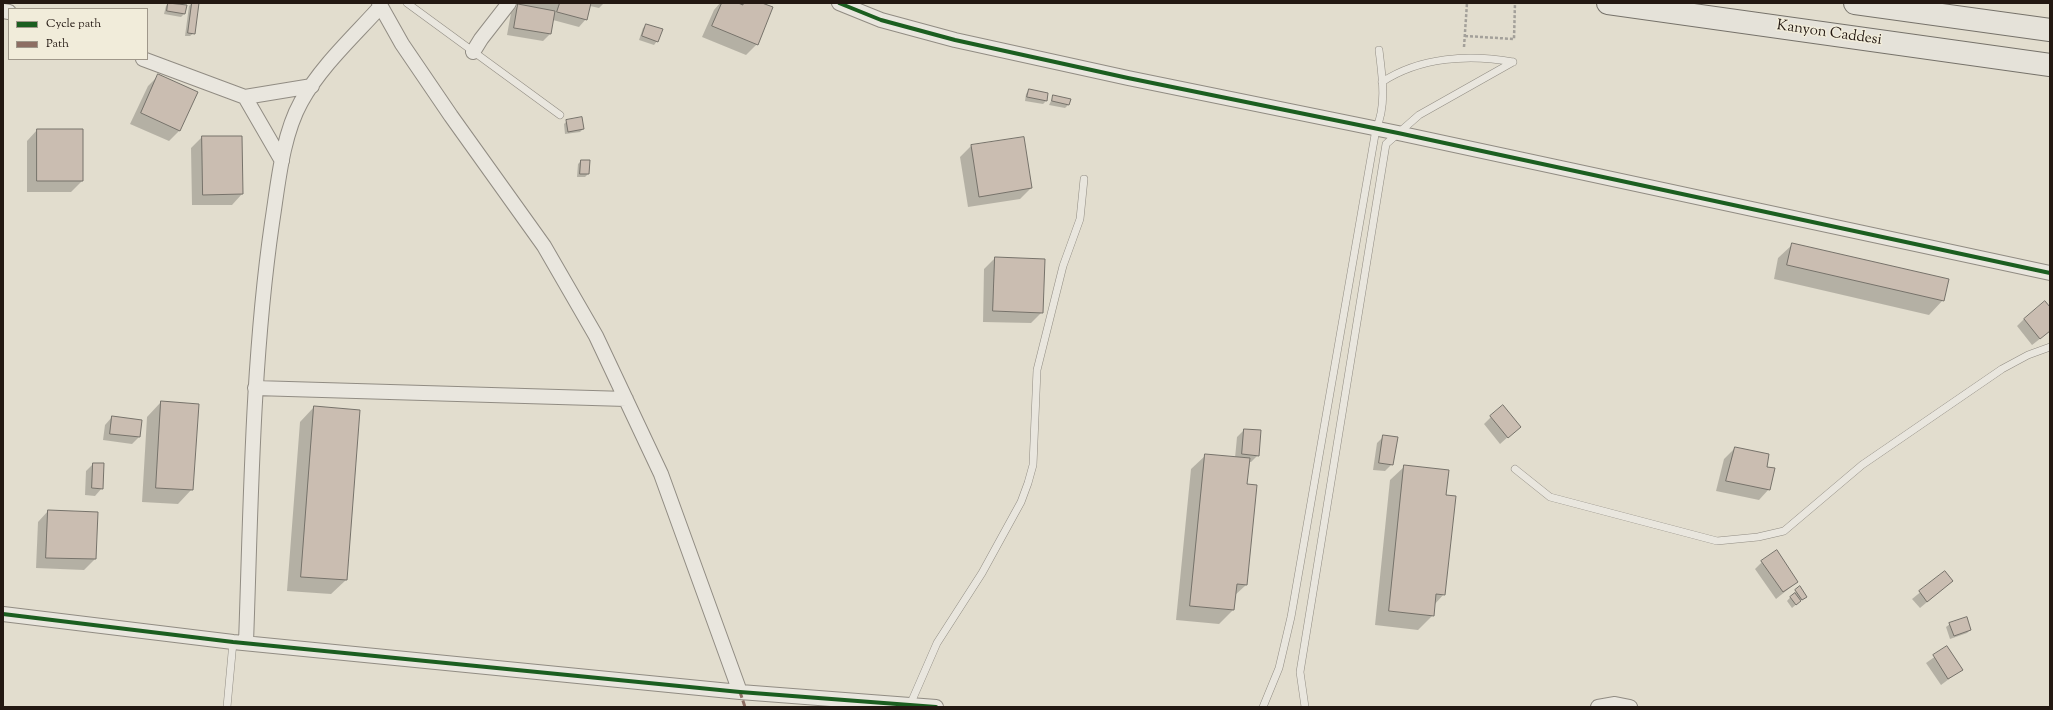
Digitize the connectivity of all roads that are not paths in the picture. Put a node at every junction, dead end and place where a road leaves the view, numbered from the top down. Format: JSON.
{"nodes":[{"id":1,"x":407,"y":3,"type":"edge"},
{"id":2,"x":508,"y":3,"type":"edge"},
{"id":3,"x":839,"y":3,"type":"edge"},
{"id":4,"x":1608,"y":3,"type":"edge"},
{"id":5,"x":1855,"y":3,"type":"edge"},
{"id":6,"x":381,"y":4,"type":"edge"},
{"id":7,"x":2050,"y":30,"type":"edge"},
{"id":8,"x":1379,"y":50,"type":"dead end"},
{"id":9,"x":474,"y":52,"type":"junction"},
{"id":10,"x":146,"y":60,"type":"edge"},
{"id":11,"x":2050,"y":65,"type":"edge"},
{"id":12,"x":1382,"y":82,"type":"junction"},
{"id":13,"x":312,"y":86,"type":"junction"},
{"id":14,"x":245,"y":97,"type":"junction"},
{"id":15,"x":560,"y":115,"type":"dead end"},
{"id":16,"x":1376,"y":128,"type":"junction"},
{"id":17,"x":1398,"y":133,"type":"junction"},
{"id":18,"x":282,"y":161,"type":"junction"},
{"id":19,"x":1084,"y":179,"type":"dead end"},
{"id":20,"x":2050,"y":273,"type":"edge"},
{"id":21,"x":2050,"y":347,"type":"edge"},
{"id":22,"x":255,"y":388,"type":"junction"},
{"id":23,"x":626,"y":399,"type":"junction"},
{"id":24,"x":1515,"y":469,"type":"dead end"},
{"id":25,"x":3,"y":614,"type":"edge"},
{"id":26,"x":240,"y":643,"type":"junction"},
{"id":27,"x":740,"y":692,"type":"junction"},
{"id":28,"x":885,"y":705,"type":"edge"},
{"id":29,"x":910,"y":705,"type":"junction"},
{"id":30,"x":227,"y":707,"type":"edge"},
{"id":31,"x":936,"y":707,"type":"edge"},
{"id":32,"x":1263,"y":707,"type":"edge"},
{"id":33,"x":1306,"y":707,"type":"edge"},
{"id":34,"x":1598,"y":707,"type":"edge"},
{"id":35,"x":1630,"y":707,"type":"edge"}],
"edges":[{"from":1,"to":9,"type":"lane"},
{"from":2,"to":9,"type":"street"},
{"from":3,"to":16,"type":"street"},
{"from":4,"to":11,"type":"highway","name":"Kanyon Caddesi"},
{"from":5,"to":7,"type":"highway"},
{"from":6,"to":13,"type":"street"},
{"from":6,"to":23,"type":"street"},
{"from":8,"to":12,"type":"lane"},
{"from":9,"to":15,"type":"lane"},
{"from":10,"to":14,"type":"street"},
{"from":12,"to":16,"type":"lane"},
{"from":12,"to":17,"type":"lane"},
{"from":13,"to":14,"type":"street"},
{"from":13,"to":18,"type":"street"},
{"from":14,"to":18,"type":"street"},
{"from":16,"to":17,"type":"street"},
{"from":16,"to":32,"type":"lane"},
{"from":17,"to":20,"type":"street"},
{"from":17,"to":33,"type":"lane"},
{"from":18,"to":22,"type":"street"},
{"from":19,"to":29,"type":"lane"},
{"from":21,"to":24,"type":"lane"},
{"from":22,"to":23,"type":"street"},
{"from":22,"to":26,"type":"street"},
{"from":23,"to":27,"type":"street"},
{"from":25,"to":26,"type":"street"},
{"from":26,"to":27,"type":"street"},
{"from":26,"to":30,"type":"lane"},
{"from":27,"to":28,"type":"street"},
{"from":28,"to":29,"type":"street"},
{"from":29,"to":31,"type":"street"},
{"from":34,"to":35,"type":"street"}]}
